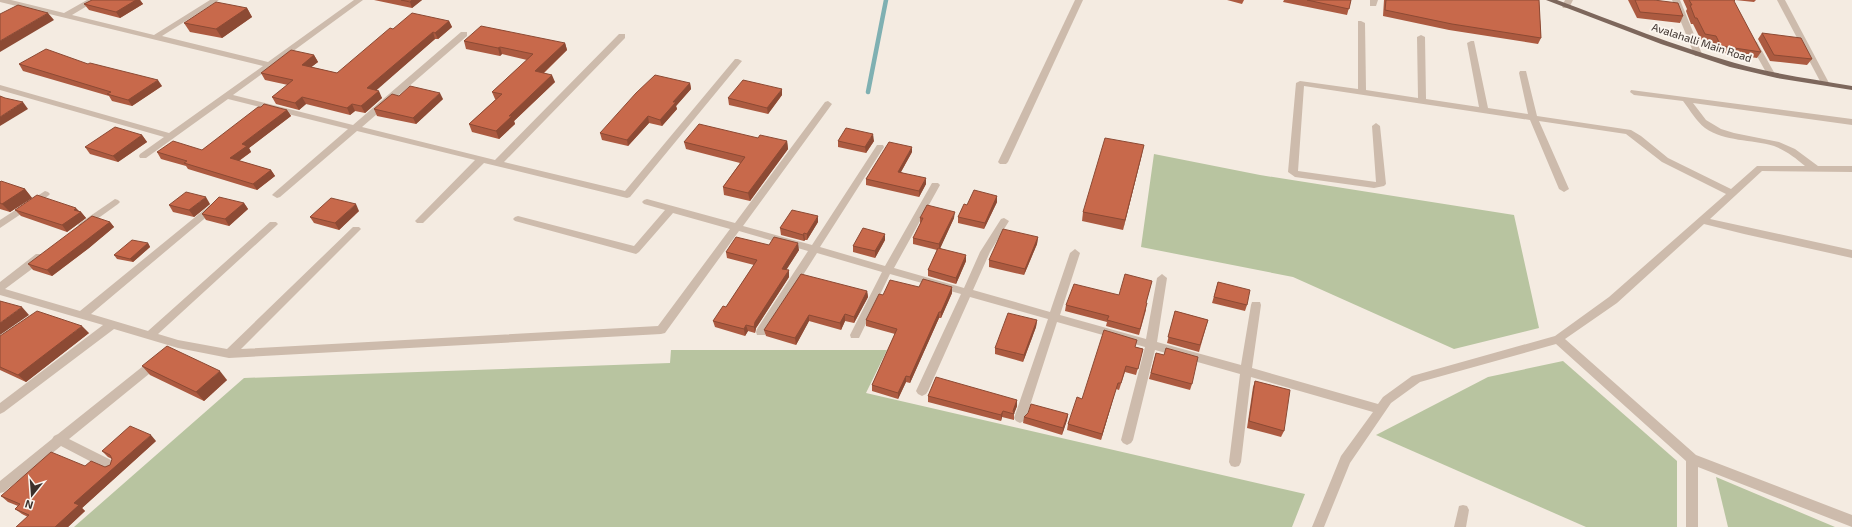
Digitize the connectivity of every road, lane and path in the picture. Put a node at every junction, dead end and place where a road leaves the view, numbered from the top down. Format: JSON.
{"nodes":[{"id":1,"x":2,"y":0,"type":"edge"},
{"id":2,"x":93,"y":0,"type":"edge"},
{"id":3,"x":215,"y":0,"type":"edge"},
{"id":4,"x":356,"y":0,"type":"edge"},
{"id":5,"x":1079,"y":0,"type":"edge"},
{"id":6,"x":1550,"y":0,"type":"edge"},
{"id":7,"x":1676,"y":0,"type":"edge"},
{"id":8,"x":1781,"y":0,"type":"edge"},
{"id":9,"x":1567,"y":3,"type":"edge"},
{"id":10,"x":25,"y":6,"type":"junction"},
{"id":11,"x":12,"y":12,"type":"edge"},
{"id":12,"x":66,"y":16,"type":"junction"},
{"id":13,"x":1361,"y":23,"type":"dead end"},
{"id":14,"x":464,"y":34,"type":"dead end"},
{"id":15,"x":1749,"y":34,"type":"edge"},
{"id":16,"x":622,"y":36,"type":"dead end"},
{"id":17,"x":156,"y":37,"type":"junction"},
{"id":18,"x":1421,"y":37,"type":"dead end"},
{"id":19,"x":1471,"y":43,"type":"dead end"},
{"id":20,"x":1698,"y":54,"type":"junction"},
{"id":21,"x":738,"y":61,"type":"dead end"},
{"id":22,"x":270,"y":65,"type":"junction"},
{"id":23,"x":1523,"y":73,"type":"dead end"},
{"id":24,"x":1771,"y":74,"type":"junction"},
{"id":25,"x":1826,"y":83,"type":"junction"},
{"id":26,"x":0,"y":87,"type":"edge"},
{"id":27,"x":1852,"y":88,"type":"edge"},
{"id":28,"x":1362,"y":92,"type":"junction"},
{"id":29,"x":1634,"y":92,"type":"dead end"},
{"id":30,"x":226,"y":96,"type":"junction"},
{"id":31,"x":1686,"y":99,"type":"junction"},
{"id":32,"x":1422,"y":101,"type":"junction"},
{"id":33,"x":828,"y":104,"type":"dead end"},
{"id":34,"x":1484,"y":111,"type":"junction"},
{"id":35,"x":1533,"y":118,"type":"junction"},
{"id":36,"x":1852,"y":122,"type":"edge"},
{"id":37,"x":1376,"y":126,"type":"dead end"},
{"id":38,"x":356,"y":128,"type":"junction"},
{"id":39,"x":171,"y":136,"type":"junction"},
{"id":40,"x":880,"y":147,"type":"dead end"},
{"id":41,"x":144,"y":156,"type":"dead end"},
{"id":42,"x":482,"y":159,"type":"junction"},
{"id":43,"x":1003,"y":162,"type":"dead end"},
{"id":44,"x":497,"y":163,"type":"junction"},
{"id":45,"x":1815,"y":168,"type":"junction"},
{"id":46,"x":1852,"y":169,"type":"edge"},
{"id":47,"x":935,"y":186,"type":"dead end"},
{"id":48,"x":1564,"y":189,"type":"dead end"},
{"id":49,"x":1732,"y":193,"type":"junction"},
{"id":50,"x":45,"y":194,"type":"dead end"},
{"id":51,"x":277,"y":195,"type":"dead end"},
{"id":52,"x":114,"y":202,"type":"dead end"},
{"id":53,"x":647,"y":202,"type":"dead end"},
{"id":54,"x":214,"y":207,"type":"edge"},
{"id":55,"x":671,"y":209,"type":"junction"},
{"id":56,"x":518,"y":219,"type":"dead end"},
{"id":57,"x":1702,"y":220,"type":"junction"},
{"id":58,"x":420,"y":221,"type":"dead end"},
{"id":59,"x":1004,"y":221,"type":"dead end"},
{"id":60,"x":273,"y":224,"type":"dead end"},
{"id":61,"x":0,"y":225,"type":"edge"},
{"id":62,"x":738,"y":227,"type":"junction"},
{"id":63,"x":356,"y":229,"type":"dead end"},
{"id":64,"x":76,"y":230,"type":"edge"},
{"id":65,"x":51,"y":249,"type":"edge"},
{"id":66,"x":814,"y":250,"type":"junction"},
{"id":67,"x":1075,"y":253,"type":"dead end"},
{"id":68,"x":1852,"y":254,"type":"edge"},
{"id":69,"x":888,"y":269,"type":"junction"},
{"id":70,"x":1162,"y":278,"type":"dead end"},
{"id":71,"x":0,"y":287,"type":"edge"},
{"id":72,"x":0,"y":291,"type":"edge"},
{"id":73,"x":967,"y":292,"type":"junction"},
{"id":74,"x":1256,"y":305,"type":"dead end"},
{"id":75,"x":50,"y":308,"type":"junction"},
{"id":76,"x":37,"y":316,"type":"edge"},
{"id":77,"x":82,"y":316,"type":"junction"},
{"id":78,"x":1055,"y":317,"type":"junction"},
{"id":79,"x":112,"y":324,"type":"junction"},
{"id":80,"x":761,"y":332,"type":"dead end"},
{"id":81,"x":150,"y":335,"type":"junction"},
{"id":82,"x":855,"y":335,"type":"dead end"},
{"id":83,"x":1558,"y":339,"type":"junction"},
{"id":84,"x":178,"y":344,"type":"junction"},
{"id":85,"x":1151,"y":344,"type":"junction"},
{"id":86,"x":229,"y":354,"type":"junction"},
{"id":87,"x":1246,"y":371,"type":"junction"},
{"id":88,"x":922,"y":391,"type":"dead end"},
{"id":89,"x":1380,"y":409,"type":"junction"},
{"id":90,"x":0,"y":410,"type":"edge"},
{"id":91,"x":1020,"y":418,"type":"dead end"},
{"id":92,"x":58,"y":439,"type":"junction"},
{"id":93,"x":1127,"y":440,"type":"dead end"},
{"id":94,"x":1692,"y":459,"type":"junction"},
{"id":95,"x":1235,"y":462,"type":"dead end"},
{"id":96,"x":111,"y":466,"type":"edge"},
{"id":97,"x":0,"y":488,"type":"edge"},
{"id":98,"x":1463,"y":510,"type":"dead end"},
{"id":99,"x":1852,"y":521,"type":"edge"},
{"id":100,"x":1318,"y":527,"type":"edge"},
{"id":101,"x":1460,"y":527,"type":"edge"},
{"id":102,"x":1692,"y":527,"type":"edge"}],
"edges":[{"from":1,"to":10,"type":"street"},
{"from":2,"to":12,"type":"street"},
{"from":3,"to":17,"type":"street"},
{"from":4,"to":22,"type":"street"},
{"from":5,"to":43,"type":"street"},
{"from":6,"to":9,"type":"main road","name":"Avalahalli Main Road"},
{"from":7,"to":20,"type":"street"},
{"from":8,"to":25,"type":"street"},
{"from":9,"to":20,"type":"main road","name":"Avalahalli Main Road"},
{"from":10,"to":11,"type":"street"},
{"from":10,"to":12,"type":"street"},
{"from":12,"to":17,"type":"street"},
{"from":13,"to":28,"type":"street"},
{"from":14,"to":38,"type":"street"},
{"from":15,"to":24,"type":"street"},
{"from":16,"to":44,"type":"street"},
{"from":17,"to":22,"type":"street"},
{"from":18,"to":32,"type":"street"},
{"from":19,"to":34,"type":"street"},
{"from":20,"to":24,"type":"main road","name":"Avalahalli Main Road"},
{"from":21,"to":44,"type":"street"},
{"from":22,"to":30,"type":"street"},
{"from":23,"to":35,"type":"street"},
{"from":24,"to":25,"type":"main road","name":"Avalahalli Main Road"},
{"from":25,"to":27,"type":"main road","name":"Avalahalli Main Road"},
{"from":26,"to":39,"type":"street"},
{"from":28,"to":32,"type":"street"},
{"from":28,"to":37,"type":"street"},
{"from":29,"to":31,"type":"street"},
{"from":30,"to":38,"type":"street"},
{"from":30,"to":39,"type":"street"},
{"from":31,"to":36,"type":"street"},
{"from":31,"to":45,"type":"street"},
{"from":32,"to":34,"type":"street"},
{"from":33,"to":62,"type":"street"},
{"from":34,"to":35,"type":"street"},
{"from":35,"to":48,"type":"street"},
{"from":35,"to":49,"type":"street"},
{"from":38,"to":42,"type":"street"},
{"from":38,"to":51,"type":"street"},
{"from":39,"to":41,"type":"street"},
{"from":40,"to":66,"type":"street"},
{"from":42,"to":44,"type":"street"},
{"from":42,"to":58,"type":"street"},
{"from":45,"to":46,"type":"street"},
{"from":45,"to":49,"type":"street"},
{"from":47,"to":69,"type":"street"},
{"from":49,"to":57,"type":"street"},
{"from":50,"to":61,"type":"street"},
{"from":52,"to":64,"type":"street"},
{"from":53,"to":55,"type":"street"},
{"from":54,"to":77,"type":"street"},
{"from":55,"to":56,"type":"street"},
{"from":55,"to":62,"type":"street"},
{"from":57,"to":68,"type":"street"},
{"from":57,"to":83,"type":"street"},
{"from":59,"to":73,"type":"street"},
{"from":60,"to":81,"type":"street"},
{"from":62,"to":66,"type":"street"},
{"from":62,"to":86,"type":"street"},
{"from":63,"to":86,"type":"street"},
{"from":65,"to":71,"type":"street"},
{"from":66,"to":69,"type":"street"},
{"from":66,"to":80,"type":"street"},
{"from":67,"to":78,"type":"street"},
{"from":69,"to":73,"type":"street"},
{"from":69,"to":82,"type":"street"},
{"from":70,"to":85,"type":"street"},
{"from":72,"to":75,"type":"street"},
{"from":73,"to":78,"type":"street"},
{"from":73,"to":88,"type":"street"},
{"from":74,"to":87,"type":"street"},
{"from":75,"to":76,"type":"street"},
{"from":75,"to":77,"type":"street"},
{"from":77,"to":79,"type":"street"},
{"from":78,"to":85,"type":"street"},
{"from":78,"to":91,"type":"street"},
{"from":79,"to":81,"type":"street"},
{"from":79,"to":90,"type":"street"},
{"from":81,"to":84,"type":"street"},
{"from":83,"to":89,"type":"street"},
{"from":83,"to":94,"type":"street"},
{"from":84,"to":86,"type":"street"},
{"from":84,"to":92,"type":"street"},
{"from":85,"to":87,"type":"street"},
{"from":85,"to":93,"type":"street"},
{"from":87,"to":89,"type":"street"},
{"from":87,"to":95,"type":"street"},
{"from":89,"to":100,"type":"street"},
{"from":92,"to":96,"type":"street"},
{"from":92,"to":97,"type":"street"},
{"from":94,"to":99,"type":"street"},
{"from":94,"to":102,"type":"street"},
{"from":98,"to":101,"type":"street"}]}
